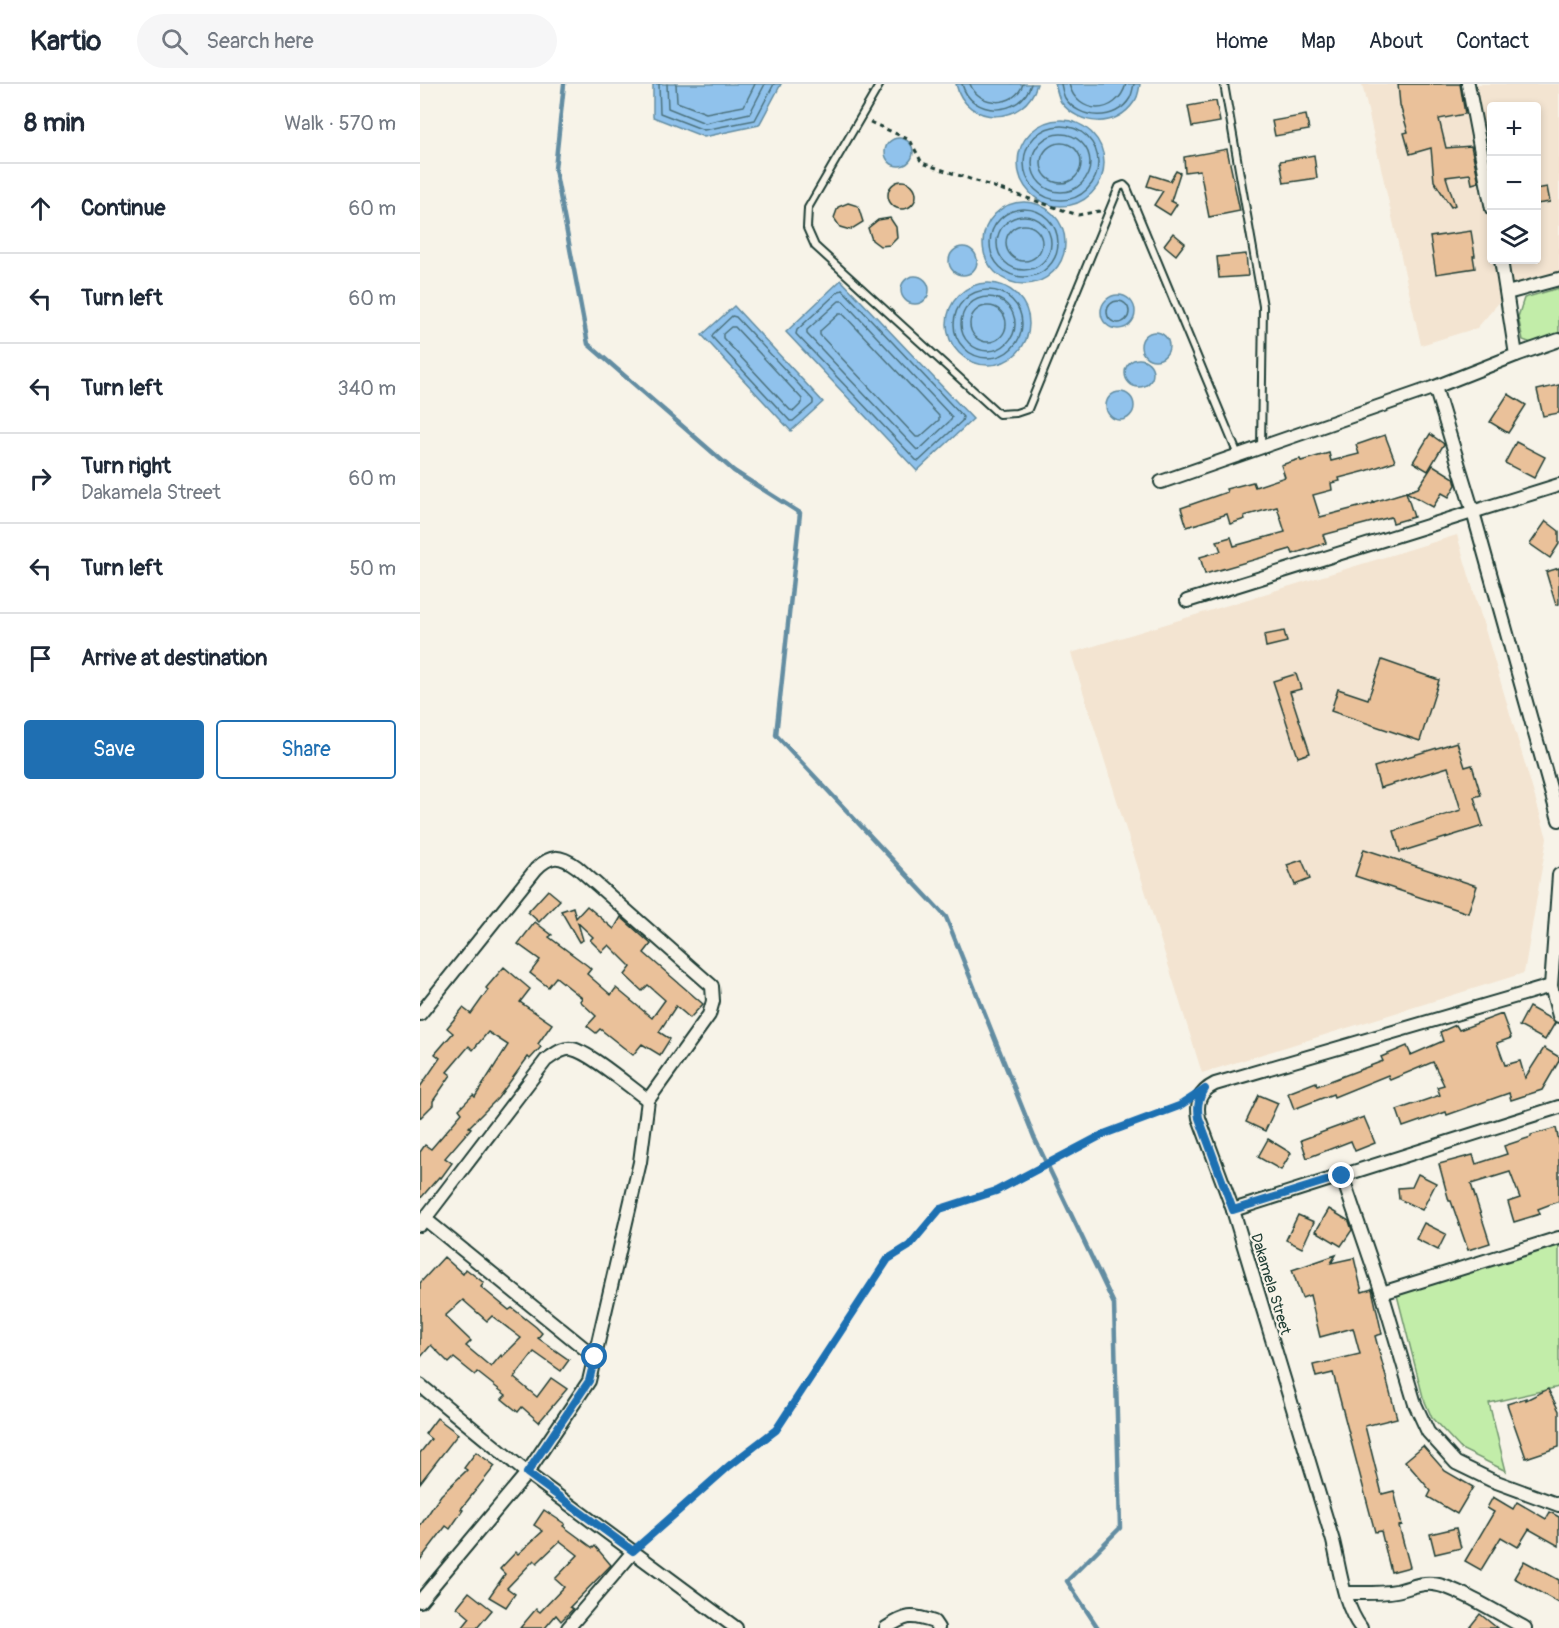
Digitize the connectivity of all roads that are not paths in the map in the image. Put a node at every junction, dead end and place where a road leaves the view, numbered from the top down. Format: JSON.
{"nodes":[{"id":1,"x":880,"y":84,"type":"edge"},
{"id":2,"x":1224,"y":84,"type":"edge"},
{"id":3,"x":1468,"y":84,"type":"edge"},
{"id":4,"x":1487,"y":187,"type":"edge"},
{"id":5,"x":1502,"y":264,"type":"edge"},
{"id":6,"x":1559,"y":279,"type":"edge"},
{"id":7,"x":1507,"y":293,"type":"junction"},
{"id":8,"x":1559,"y":340,"type":"edge"},
{"id":9,"x":1516,"y":355,"type":"junction"},
{"id":10,"x":1435,"y":387,"type":"junction"},
{"id":11,"x":1261,"y":449,"type":"junction"},
{"id":12,"x":1239,"y":455,"type":"junction"},
{"id":13,"x":1161,"y":482,"type":"dead end"},
{"id":14,"x":1559,"y":485,"type":"edge"},
{"id":15,"x":1473,"y":512,"type":"junction"},
{"id":16,"x":1187,"y":602,"type":"dead end"},
{"id":17,"x":1559,"y":820,"type":"edge"},
{"id":18,"x":1559,"y":875,"type":"edge"},
{"id":19,"x":1551,"y":986,"type":"junction"},
{"id":20,"x":420,"y":1014,"type":"edge"},
{"id":21,"x":1559,"y":1016,"type":"edge"},
{"id":22,"x":648,"y":1100,"type":"junction"},
{"id":23,"x":1559,"y":1107,"type":"edge"},
{"id":24,"x":1342,"y":1176,"type":"junction"},
{"id":25,"x":1233,"y":1210,"type":"junction"},
{"id":26,"x":423,"y":1222,"type":"edge"},
{"id":27,"x":1559,"y":1238,"type":"edge"},
{"id":28,"x":1382,"y":1293,"type":"junction"},
{"id":29,"x":595,"y":1357,"type":"junction"},
{"id":30,"x":421,"y":1388,"type":"edge"},
{"id":31,"x":527,"y":1473,"type":"junction"},
{"id":32,"x":1559,"y":1505,"type":"edge"},
{"id":33,"x":633,"y":1551,"type":"junction"},
{"id":34,"x":1345,"y":1593,"type":"junction"},
{"id":35,"x":420,"y":1601,"type":"edge"},
{"id":36,"x":568,"y":1628,"type":"edge"},
{"id":37,"x":736,"y":1628,"type":"edge"},
{"id":38,"x":886,"y":1628,"type":"edge"},
{"id":39,"x":938,"y":1628,"type":"edge"},
{"id":40,"x":1361,"y":1628,"type":"edge"},
{"id":41,"x":1525,"y":1628,"type":"edge"}],
"edges":[{"from":1,"to":12,"type":"lane"},
{"from":2,"to":11,"type":"lane"},
{"from":3,"to":4,"type":"street"},
{"from":5,"to":7,"type":"street"},
{"from":6,"to":7,"type":"street"},
{"from":7,"to":9,"type":"street"},
{"from":8,"to":9,"type":"street"},
{"from":9,"to":10,"type":"street"},
{"from":10,"to":11,"type":"street"},
{"from":10,"to":15,"type":"street"},
{"from":11,"to":12,"type":"street"},
{"from":12,"to":13,"type":"street"},
{"from":14,"to":15,"type":"street"},
{"from":15,"to":16,"type":"street"},
{"from":15,"to":17,"type":"street"},
{"from":18,"to":19,"type":"street"},
{"from":19,"to":21,"type":"street"},
{"from":19,"to":25,"type":"street","name":"Dakamela Street"},
{"from":20,"to":22,"type":"street"},
{"from":22,"to":26,"type":"street"},
{"from":22,"to":29,"type":"street"},
{"from":23,"to":24,"type":"street"},
{"from":24,"to":25,"type":"street"},
{"from":24,"to":28,"type":"street"},
{"from":25,"to":34,"type":"street","name":"Dakamela Street"},
{"from":26,"to":29,"type":"street"},
{"from":27,"to":28,"type":"street"},
{"from":28,"to":32,"type":"street"},
{"from":29,"to":31,"type":"street"},
{"from":30,"to":31,"type":"street"},
{"from":31,"to":33,"type":"street"},
{"from":31,"to":35,"type":"street"},
{"from":33,"to":36,"type":"street"},
{"from":33,"to":37,"type":"street"},
{"from":34,"to":40,"type":"street","name":"Dakamela Street"},
{"from":34,"to":41,"type":"street"},
{"from":38,"to":39,"type":"street"}]}
